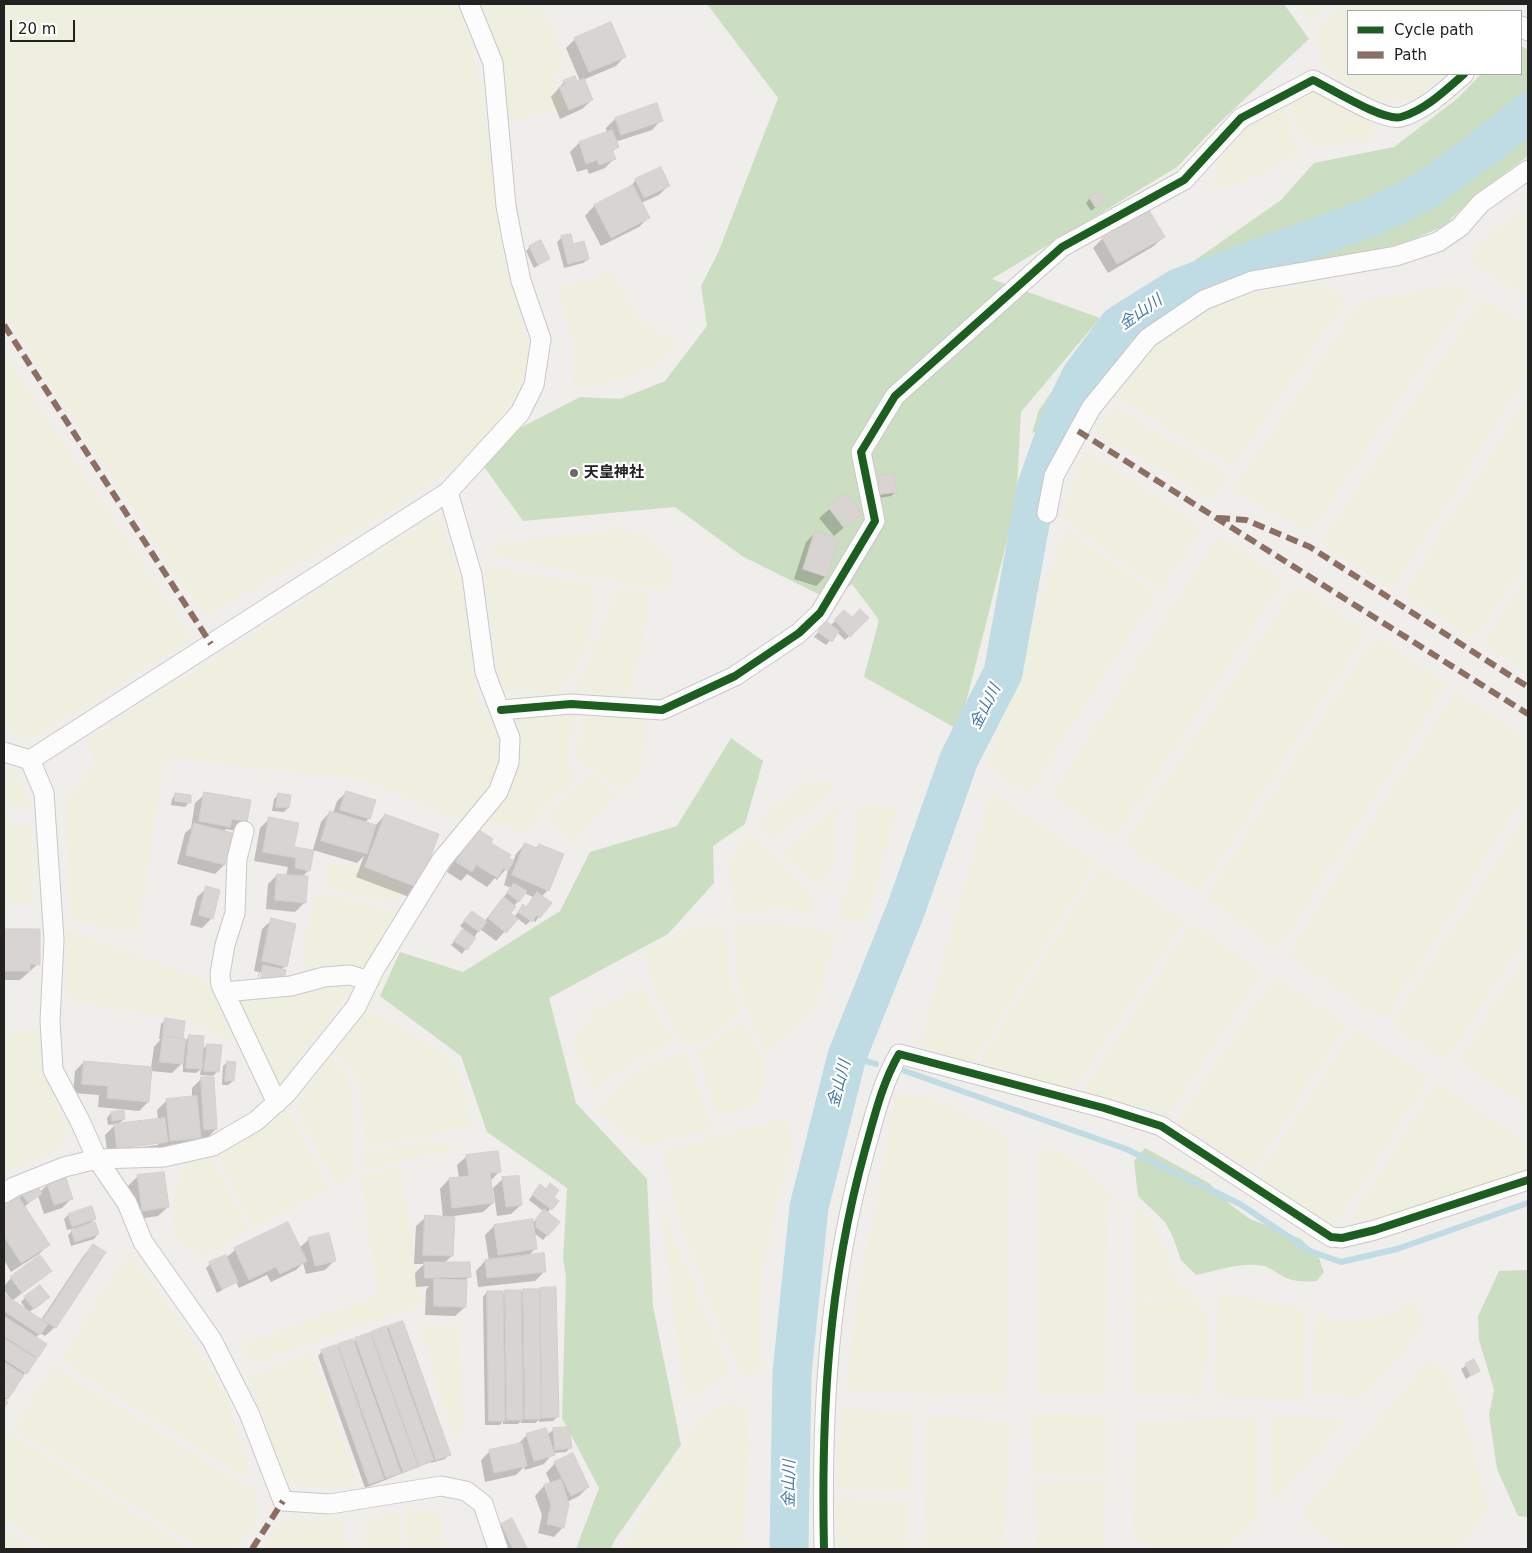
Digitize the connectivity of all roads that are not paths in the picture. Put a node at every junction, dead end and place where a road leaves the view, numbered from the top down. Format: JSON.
{"nodes":[{"id":1,"x":469,"y":4,"type":"edge"},
{"id":2,"x":1463,"y":75,"type":"edge"},
{"id":3,"x":1528,"y":170,"type":"edge"},
{"id":4,"x":448,"y":492,"type":"junction"},
{"id":5,"x":1047,"y":513,"type":"dead end"},
{"id":6,"x":500,"y":710,"type":"junction"},
{"id":7,"x":4,"y":752,"type":"edge"},
{"id":8,"x":30,"y":760,"type":"junction"},
{"id":9,"x":244,"y":831,"type":"dead end"},
{"id":10,"x":369,"y":981,"type":"junction"},
{"id":11,"x":224,"y":992,"type":"junction"},
{"id":12,"x":277,"y":1103,"type":"junction"},
{"id":13,"x":97,"y":1159,"type":"junction"},
{"id":14,"x":1528,"y":1180,"type":"edge"},
{"id":15,"x":4,"y":1194,"type":"edge"},
{"id":16,"x":498,"y":1549,"type":"edge"},
{"id":17,"x":824,"y":1549,"type":"edge"}],
"edges":[{"from":1,"to":4,"type":"street"},
{"from":2,"to":6,"type":"street"},
{"from":3,"to":5,"type":"street"},
{"from":4,"to":6,"type":"street"},
{"from":4,"to":8,"type":"street"},
{"from":6,"to":10,"type":"street"},
{"from":7,"to":8,"type":"street"},
{"from":8,"to":13,"type":"street"},
{"from":9,"to":11,"type":"street"},
{"from":10,"to":11,"type":"street"},
{"from":10,"to":12,"type":"street"},
{"from":11,"to":12,"type":"street"},
{"from":12,"to":13,"type":"street"},
{"from":13,"to":15,"type":"street"},
{"from":13,"to":16,"type":"street"},
{"from":14,"to":17,"type":"street"}]}
